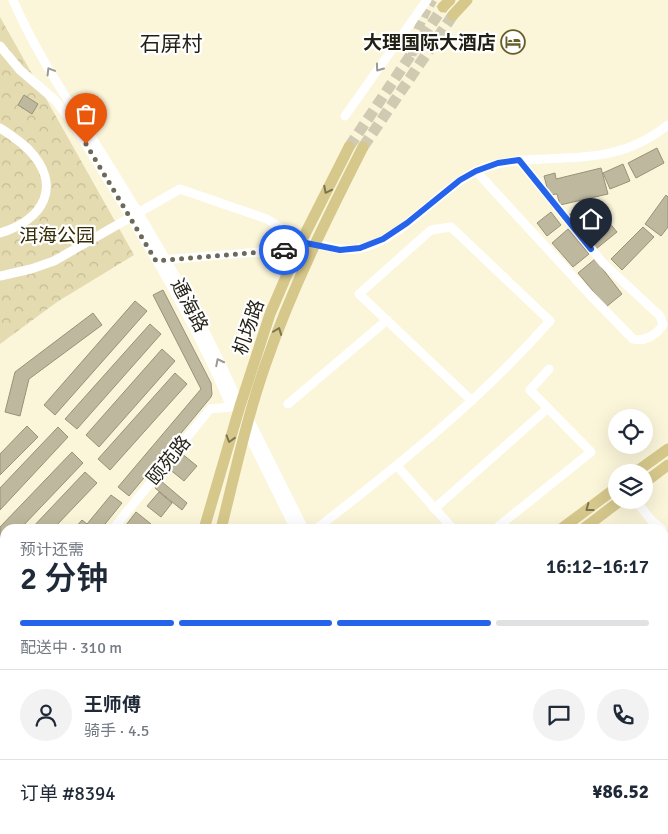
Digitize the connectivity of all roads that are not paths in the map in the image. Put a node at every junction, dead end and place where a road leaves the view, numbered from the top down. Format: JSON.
{"nodes":[{"id":1,"x":13,"y":0,"type":"edge"},
{"id":2,"x":427,"y":0,"type":"edge"},
{"id":3,"x":468,"y":0,"type":"edge"},
{"id":4,"x":453,"y":15,"type":"tunnel mouth"},
{"id":5,"x":0,"y":46,"type":"edge"},
{"id":6,"x":345,"y":116,"type":"dead end"},
{"id":7,"x":668,"y":125,"type":"edge"},
{"id":8,"x":0,"y":128,"type":"edge"},
{"id":9,"x":349,"y":147,"type":"tunnel mouth"},
{"id":10,"x":363,"y":147,"type":"tunnel mouth"},
{"id":11,"x":519,"y":160,"type":"junction"},
{"id":12,"x":476,"y":171,"type":"junction"},
{"id":13,"x":0,"y":233,"type":"edge"},
{"id":14,"x":301,"y":242,"type":"junction"},
{"id":15,"x":314,"y":244,"type":"junction"},
{"id":16,"x":161,"y":260,"type":"junction"},
{"id":17,"x":0,"y":276,"type":"edge"},
{"id":18,"x":387,"y":320,"type":"junction"},
{"id":19,"x":549,"y":369,"type":"dead end"},
{"id":20,"x":472,"y":401,"type":"junction"},
{"id":21,"x":288,"y":404,"type":"dead end"},
{"id":22,"x":235,"y":407,"type":"junction"},
{"id":23,"x":548,"y":408,"type":"junction"},
{"id":24,"x":247,"y":425,"type":"junction"},
{"id":25,"x":668,"y":449,"type":"edge"},
{"id":26,"x":647,"y":464,"type":"edge"},
{"id":27,"x":668,"y":465,"type":"edge"},
{"id":28,"x":397,"y":466,"type":"junction"},
{"id":29,"x":653,"y":476,"type":"edge"},
{"id":30,"x":608,"y":494,"type":"edge"},
{"id":31,"x":434,"y":508,"type":"junction"},
{"id":32,"x":609,"y":509,"type":"edge"},
{"id":33,"x":643,"y":509,"type":"edge"},
{"id":34,"x":118,"y":524,"type":"edge"},
{"id":35,"x":205,"y":524,"type":"edge"},
{"id":36,"x":222,"y":524,"type":"edge"},
{"id":37,"x":293,"y":524,"type":"edge"},
{"id":38,"x":301,"y":524,"type":"edge"},
{"id":39,"x":322,"y":524,"type":"edge"},
{"id":40,"x":448,"y":524,"type":"edge"},
{"id":41,"x":501,"y":524,"type":"edge"},
{"id":42,"x":568,"y":524,"type":"edge"},
{"id":43,"x":589,"y":524,"type":"edge"},
{"id":44,"x":656,"y":524,"type":"edge"}],
"edges":[{"from":16,"to":1,"type":"street","name":"通海路","one_way":true},
{"from":2,"to":6,"type":"street","one_way":true},
{"from":3,"to":4,"type":"main road"},
{"from":5,"to":16,"type":"street","name":"通海路"},
{"from":7,"to":11,"type":"street"},
{"from":8,"to":13,"type":"street"},
{"from":9,"to":14,"type":"main road","name":"机场路","one_way":true},
{"from":10,"to":15,"type":"main road","name":"机场路"},
{"from":11,"to":12,"type":"street"},
{"from":11,"to":12,"type":"street"},
{"from":12,"to":15,"type":"street"},
{"from":14,"to":15,"type":"street"},
{"from":14,"to":16,"type":"street"},
{"from":14,"to":17,"type":"street"},
{"from":14,"to":22,"type":"main road","name":"机场路"},
{"from":24,"to":15,"type":"main road","name":"机场路","one_way":true},
{"from":16,"to":22,"type":"street","name":"通海路"},
{"from":18,"to":20,"type":"street"},
{"from":18,"to":20,"type":"street"},
{"from":18,"to":21,"type":"street"},
{"from":19,"to":23,"type":"street"},
{"from":20,"to":28,"type":"street"},
{"from":22,"to":34,"type":"street","name":"颐苑路"},
{"from":22,"to":35,"type":"main road","name":"机场路","one_way":true},
{"from":23,"to":31,"type":"street"},
{"from":23,"to":41,"type":"street"},
{"from":24,"to":36,"type":"main road","name":"机场路"},
{"from":24,"to":37,"type":"street"},
{"from":24,"to":38,"type":"street"},
{"from":25,"to":26,"type":"main road"},
{"from":27,"to":29,"type":"main road"},
{"from":28,"to":31,"type":"street"},
{"from":28,"to":39,"type":"street"},
{"from":30,"to":42,"type":"main road","one_way":true},
{"from":31,"to":40,"type":"street"},
{"from":32,"to":43,"type":"main road"},
{"from":33,"to":44,"type":"street"}]}
